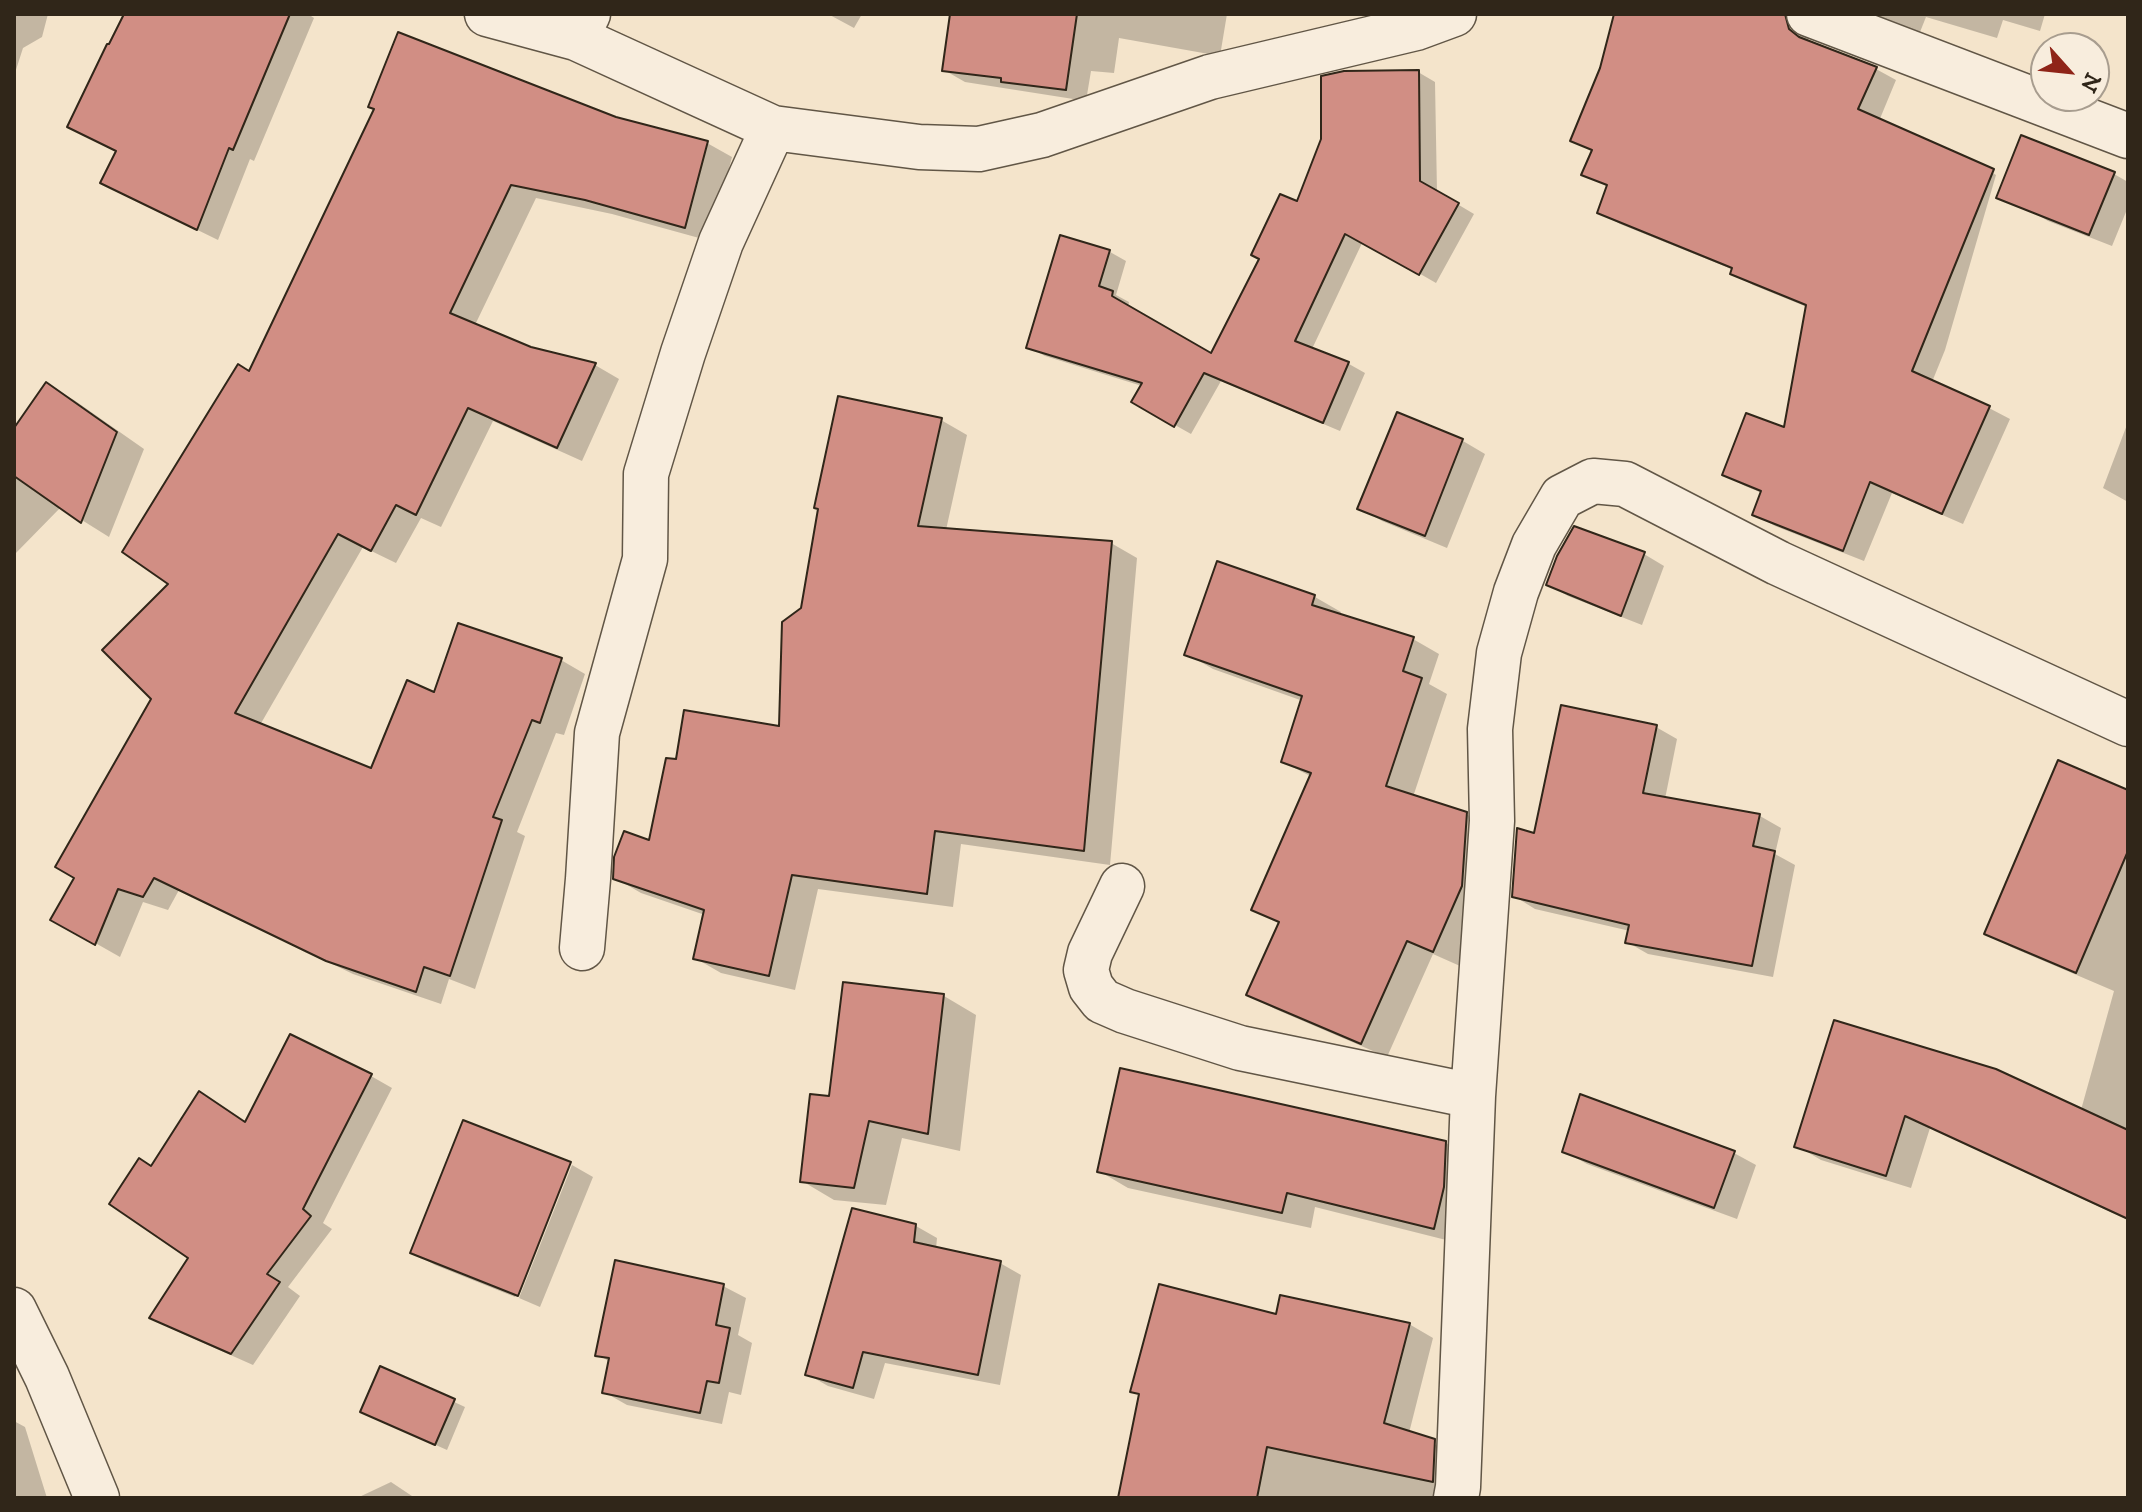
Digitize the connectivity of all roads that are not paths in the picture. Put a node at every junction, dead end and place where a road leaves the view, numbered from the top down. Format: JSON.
{"nodes":[{"id":1,"x":487,"y":14,"type":"edge"},
{"id":2,"x":1454,"y":14,"type":"edge"},
{"id":3,"x":1809,"y":14,"type":"edge"},
{"id":4,"x":582,"y":26,"type":"edge"},
{"id":5,"x":773,"y":128,"type":"junction"},
{"id":6,"x":2128,"y":136,"type":"edge"},
{"id":7,"x":2128,"y":724,"type":"edge"},
{"id":8,"x":1122,"y":886,"type":"dead end"},
{"id":9,"x":582,"y":948,"type":"dead end"},
{"id":10,"x":1473,"y":1096,"type":"junction"},
{"id":11,"x":14,"y":1310,"type":"edge"},
{"id":12,"x":97,"y":1498,"type":"edge"},
{"id":13,"x":1456,"y":1498,"type":"edge"}],
"edges":[{"from":1,"to":4,"type":"street"},
{"from":2,"to":5,"type":"street"},
{"from":3,"to":6,"type":"street"},
{"from":4,"to":5,"type":"street"},
{"from":5,"to":9,"type":"street"},
{"from":7,"to":10,"type":"street"},
{"from":8,"to":10,"type":"street"},
{"from":10,"to":13,"type":"street"},
{"from":11,"to":12,"type":"street"}]}
